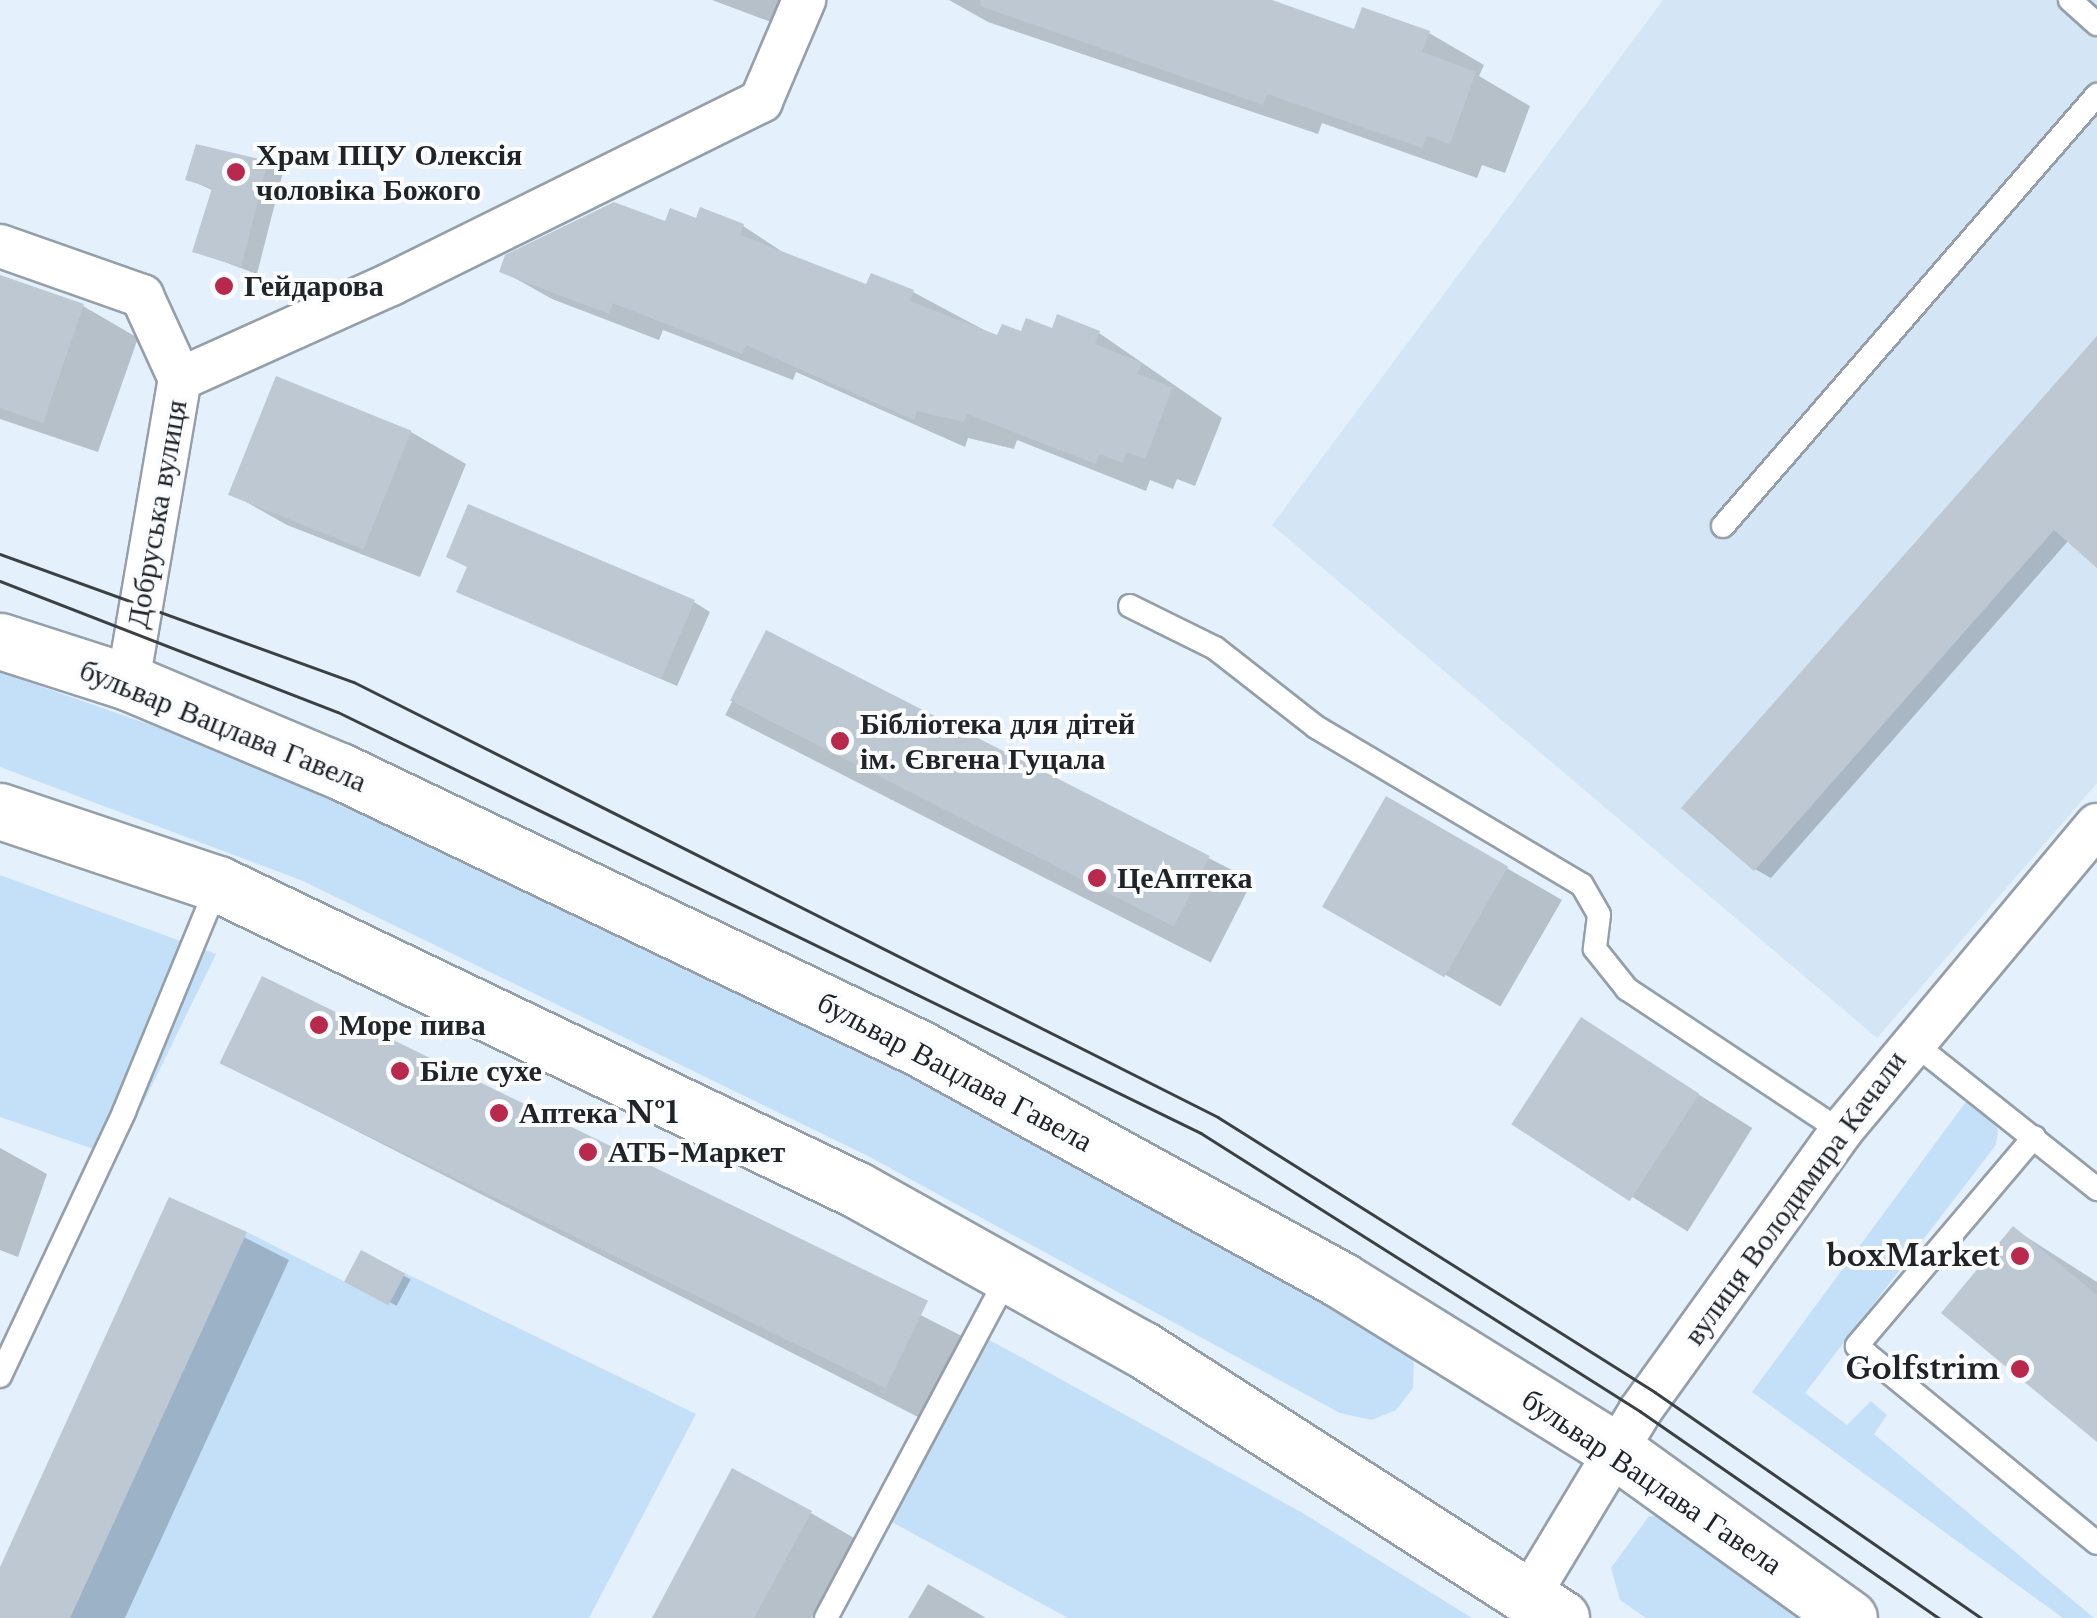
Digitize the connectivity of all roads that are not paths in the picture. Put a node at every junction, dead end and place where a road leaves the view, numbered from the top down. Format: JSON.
{"nodes":[{"id":1,"x":804,"y":0,"type":"edge"},
{"id":2,"x":2070,"y":0,"type":"edge"},
{"id":3,"x":2097,"y":24,"type":"edge"},
{"id":4,"x":2097,"y":95,"type":"edge"},
{"id":5,"x":0,"y":246,"type":"edge"},
{"id":6,"x":180,"y":379,"type":"junction"},
{"id":7,"x":1723,"y":526,"type":"dead end"},
{"id":8,"x":1130,"y":606,"type":"dead end"},
{"id":9,"x":0,"y":640,"type":"edge"},
{"id":10,"x":128,"y":682,"type":"junction"},
{"id":11,"x":0,"y":811,"type":"edge"},
{"id":12,"x":2097,"y":826,"type":"edge"},
{"id":13,"x":218,"y":884,"type":"junction"},
{"id":14,"x":1911,"y":1040,"type":"junction"},
{"id":15,"x":1840,"y":1131,"type":"junction"},
{"id":16,"x":2034,"y":1136,"type":"junction"},
{"id":17,"x":2097,"y":1190,"type":"edge"},
{"id":18,"x":1008,"y":1276,"type":"junction"},
{"id":19,"x":0,"y":1376,"type":"edge"},
{"id":20,"x":1614,"y":1450,"type":"junction"},
{"id":21,"x":2097,"y":1543,"type":"edge"},
{"id":22,"x":1545,"y":1608,"type":"edge"},
{"id":23,"x":826,"y":1618,"type":"edge"},
{"id":24,"x":1849,"y":1618,"type":"edge"}],
"edges":[{"from":1,"to":6,"type":"street","name":"Добруська вулиця"},
{"from":2,"to":3,"type":"lane"},
{"from":4,"to":7,"type":"lane"},
{"from":5,"to":6,"type":"street"},
{"from":6,"to":10,"type":"street","name":"Добруська вулиця"},
{"from":8,"to":15,"type":"lane"},
{"from":9,"to":10,"type":"main road","name":"бульвар Вацлава Гавела"},
{"from":10,"to":20,"type":"main road","name":"бульвар Вацлава Гавела"},
{"from":11,"to":13,"type":"main road"},
{"from":12,"to":14,"type":"street","name":"вулиця Володимира Качали"},
{"from":13,"to":18,"type":"main road"},
{"from":13,"to":19,"type":"lane"},
{"from":14,"to":15,"type":"street","name":"вулиця Володимира Качали"},
{"from":14,"to":16,"type":"lane"},
{"from":15,"to":20,"type":"street","name":"вулиця Володимира Качали"},
{"from":16,"to":17,"type":"lane"},
{"from":16,"to":21,"type":"lane"},
{"from":18,"to":22,"type":"main road"},
{"from":18,"to":23,"type":"lane"},
{"from":20,"to":22,"type":"street","name":"вулиця Володимира Качали"},
{"from":20,"to":24,"type":"main road","name":"бульвар Вацлава Гавела"}]}
